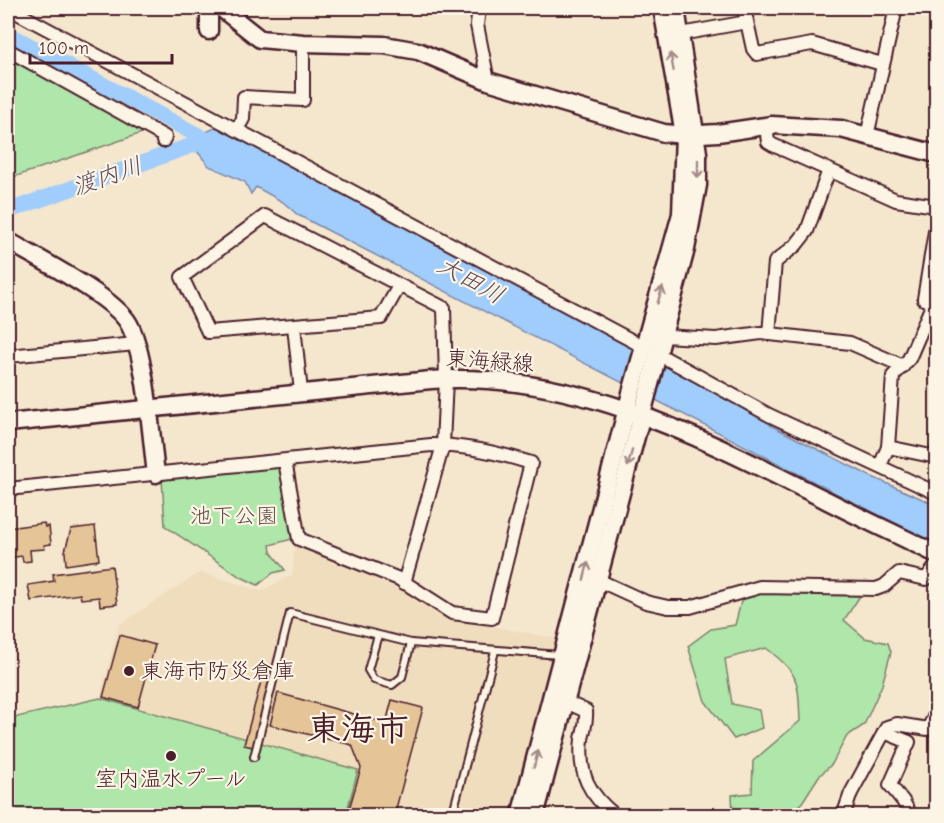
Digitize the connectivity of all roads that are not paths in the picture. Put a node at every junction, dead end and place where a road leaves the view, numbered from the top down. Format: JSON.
{"nodes":[{"id":1,"x":8,"y":8,"type":"edge"},
{"id":2,"x":214,"y":8,"type":"edge"},
{"id":3,"x":221,"y":8,"type":"edge"},
{"id":4,"x":478,"y":8,"type":"edge"},
{"id":5,"x":662,"y":8,"type":"edge"},
{"id":6,"x":676,"y":8,"type":"edge"},
{"id":7,"x":744,"y":8,"type":"edge"},
{"id":8,"x":896,"y":8,"type":"edge"},
{"id":9,"x":747,"y":22,"type":"junction"},
{"id":10,"x":209,"y":31,"type":"dead end"},
{"id":11,"x":681,"y":34,"type":"junction"},
{"id":12,"x":303,"y":43,"type":"junction"},
{"id":13,"x":8,"y":50,"type":"edge"},
{"id":14,"x":882,"y":64,"type":"junction"},
{"id":15,"x":488,"y":81,"type":"junction"},
{"id":16,"x":766,"y":126,"type":"junction"},
{"id":17,"x":237,"y":129,"type":"junction"},
{"id":18,"x":689,"y":135,"type":"junction"},
{"id":19,"x":867,"y":136,"type":"junction"},
{"id":20,"x":162,"y":141,"type":"dead end"},
{"id":21,"x":936,"y":154,"type":"edge"},
{"id":22,"x":829,"y":170,"type":"junction"},
{"id":23,"x":936,"y":206,"type":"edge"},
{"id":24,"x":936,"y":231,"type":"edge"},
{"id":25,"x":8,"y":241,"type":"edge"},
{"id":26,"x":399,"y":286,"type":"junction"},
{"id":27,"x":294,"y":326,"type":"junction"},
{"id":28,"x":769,"y":334,"type":"junction"},
{"id":29,"x":663,"y":336,"type":"junction"},
{"id":30,"x":136,"y":344,"type":"junction"},
{"id":31,"x":650,"y":353,"type":"junction"},
{"id":32,"x":8,"y":356,"type":"edge"},
{"id":33,"x":903,"y":366,"type":"junction"},
{"id":34,"x":446,"y":379,"type":"junction"},
{"id":35,"x":301,"y":392,"type":"junction"},
{"id":36,"x":636,"y":404,"type":"junction"},
{"id":37,"x":147,"y":408,"type":"junction"},
{"id":38,"x":8,"y":423,"type":"edge"},
{"id":39,"x":443,"y":445,"type":"junction"},
{"id":40,"x":888,"y":447,"type":"junction"},
{"id":41,"x":936,"y":457,"type":"edge"},
{"id":42,"x":285,"y":461,"type":"junction"},
{"id":43,"x":880,"y":466,"type":"junction"},
{"id":44,"x":156,"y":474,"type":"junction"},
{"id":45,"x":8,"y":489,"type":"edge"},
{"id":46,"x":936,"y":493,"type":"edge"},
{"id":47,"x":936,"y":555,"type":"edge"},
{"id":48,"x":936,"y":566,"type":"edge"},
{"id":49,"x":598,"y":580,"type":"junction"},
{"id":50,"x":404,"y":583,"type":"junction"},
{"id":51,"x":378,"y":635,"type":"junction"},
{"id":52,"x":411,"y":643,"type":"junction"},
{"id":53,"x":495,"y":651,"type":"junction"},
{"id":54,"x":571,"y":656,"type":"junction"},
{"id":55,"x":566,"y":702,"type":"junction"},
{"id":56,"x":936,"y":712,"type":"edge"},
{"id":57,"x":884,"y":732,"type":"junction"},
{"id":58,"x":254,"y":757,"type":"dead end"},
{"id":59,"x":452,"y":816,"type":"edge"},
{"id":60,"x":520,"y":816,"type":"edge"},
{"id":61,"x":536,"y":816,"type":"edge"},
{"id":62,"x":616,"y":816,"type":"edge"},
{"id":63,"x":843,"y":816,"type":"edge"},
{"id":64,"x":911,"y":816,"type":"edge"}],
"edges":[{"from":1,"to":17,"type":"street"},
{"from":2,"to":10,"type":"street"},
{"from":3,"to":12,"type":"street"},
{"from":4,"to":15,"type":"street"},
{"from":18,"to":5,"type":"street","one_way":true},
{"from":6,"to":11,"type":"street"},
{"from":7,"to":9,"type":"street"},
{"from":8,"to":14,"type":"street"},
{"from":9,"to":11,"type":"street"},
{"from":9,"to":14,"type":"street"},
{"from":11,"to":18,"type":"street"},
{"from":12,"to":15,"type":"street"},
{"from":12,"to":17,"type":"street"},
{"from":13,"to":20,"type":"street"},
{"from":14,"to":19,"type":"street"},
{"from":15,"to":18,"type":"street"},
{"from":16,"to":18,"type":"street"},
{"from":16,"to":19,"type":"street"},
{"from":16,"to":22,"type":"street"},
{"from":17,"to":31,"type":"street"},
{"from":18,"to":29,"type":"street","one_way":true},
{"from":31,"to":18,"type":"street","one_way":true},
{"from":19,"to":21,"type":"street"},
{"from":22,"to":23,"type":"street"},
{"from":22,"to":28,"type":"street"},
{"from":24,"to":33,"type":"street"},
{"from":25,"to":30,"type":"street"},
{"from":26,"to":27,"type":"street"},
{"from":26,"to":27,"type":"street"},
{"from":26,"to":34,"type":"street"},
{"from":27,"to":35,"type":"street"},
{"from":28,"to":29,"type":"street"},
{"from":28,"to":33,"type":"street"},
{"from":29,"to":31,"type":"street"},
{"from":30,"to":32,"type":"street"},
{"from":30,"to":37,"type":"street"},
{"from":31,"to":36,"type":"street"},
{"from":31,"to":43,"type":"street"},
{"from":33,"to":40,"type":"street"},
{"from":34,"to":35,"type":"street","name":"東海緑線"},
{"from":34,"to":36,"type":"street","name":"東海緑線"},
{"from":34,"to":39,"type":"street"},
{"from":35,"to":37,"type":"street","name":"東海緑線"},
{"from":36,"to":47,"type":"street","name":"東海緑線"},
{"from":36,"to":49,"type":"street","one_way":true},
{"from":54,"to":36,"type":"street","one_way":true},
{"from":37,"to":38,"type":"street","name":"東海緑線"},
{"from":37,"to":44,"type":"street"},
{"from":39,"to":42,"type":"street"},
{"from":39,"to":50,"type":"street"},
{"from":39,"to":50,"type":"street"},
{"from":40,"to":41,"type":"street"},
{"from":40,"to":43,"type":"street"},
{"from":42,"to":44,"type":"street"},
{"from":42,"to":50,"type":"street"},
{"from":43,"to":46,"type":"street"},
{"from":44,"to":45,"type":"street"},
{"from":48,"to":49,"type":"street"},
{"from":49,"to":54,"type":"street"},
{"from":51,"to":52,"type":"lane"},
{"from":51,"to":52,"type":"lane"},
{"from":51,"to":58,"type":"lane"},
{"from":52,"to":53,"type":"lane"},
{"from":53,"to":54,"type":"lane"},
{"from":53,"to":59,"type":"lane"},
{"from":54,"to":55,"type":"street"},
{"from":60,"to":54,"type":"street","one_way":true},
{"from":55,"to":61,"type":"street"},
{"from":55,"to":62,"type":"street"},
{"from":56,"to":57,"type":"street"},
{"from":57,"to":63,"type":"street"},
{"from":57,"to":64,"type":"street"}]}
